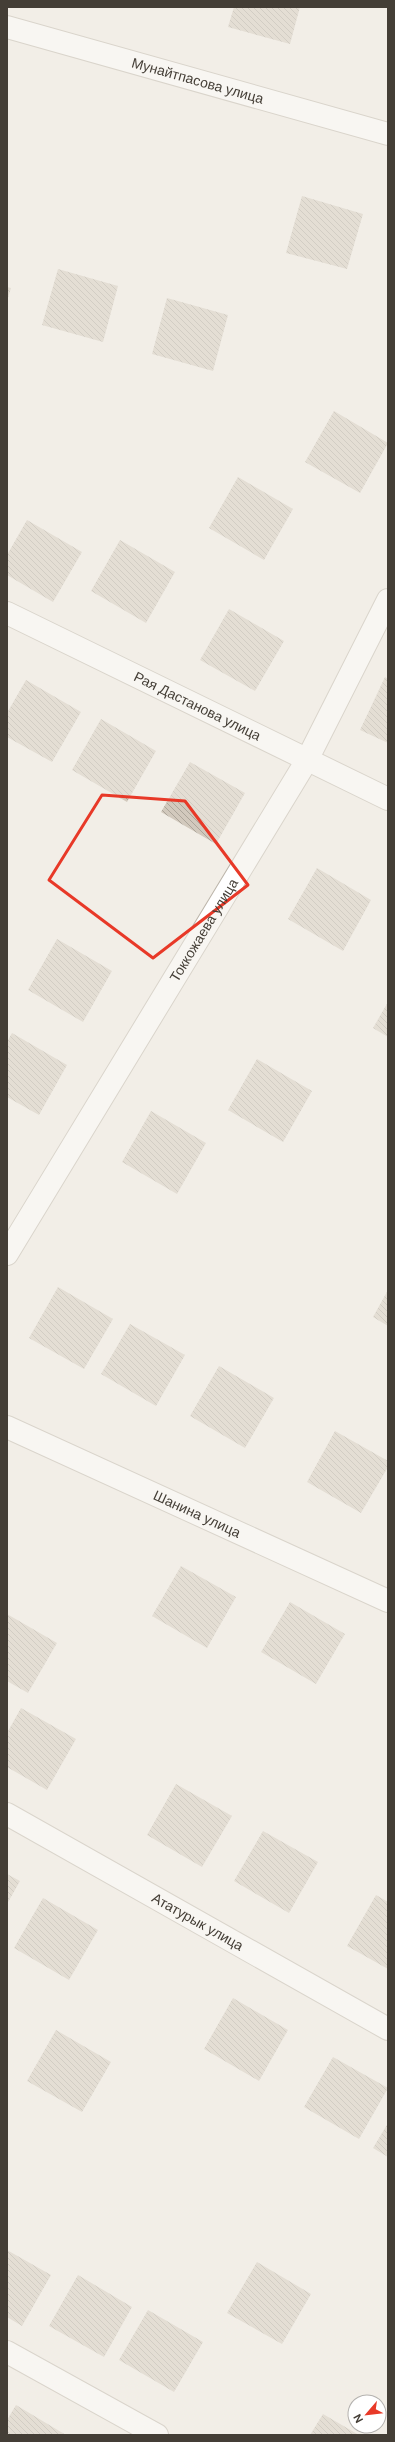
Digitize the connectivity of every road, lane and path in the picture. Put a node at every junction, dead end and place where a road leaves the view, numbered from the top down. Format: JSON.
{"nodes":[{"id":1,"x":7,"y":27,"type":"edge"},
{"id":2,"x":388,"y":134,"type":"edge"},
{"id":3,"x":388,"y":600,"type":"edge"},
{"id":4,"x":7,"y":613,"type":"edge"},
{"id":5,"x":307,"y":760,"type":"junction"},
{"id":6,"x":388,"y":799,"type":"edge"},
{"id":7,"x":7,"y":1254,"type":"edge"},
{"id":8,"x":7,"y":1426,"type":"edge"},
{"id":9,"x":388,"y":1600,"type":"edge"},
{"id":10,"x":7,"y":1814,"type":"edge"},
{"id":11,"x":388,"y":2029,"type":"edge"},
{"id":12,"x":7,"y":2352,"type":"edge"},
{"id":13,"x":157,"y":2435,"type":"edge"}],
"edges":[{"from":1,"to":2,"type":"street","name":"Мунайтпасова улица"},
{"from":3,"to":5,"type":"street","name":"Токкожаева улица"},
{"from":4,"to":5,"type":"street","name":"Рая Дастанова улица"},
{"from":5,"to":6,"type":"street","name":"Рая Дастанова улица"},
{"from":5,"to":7,"type":"street","name":"Токкожаева улица"},
{"from":8,"to":9,"type":"street","name":"Шанина улица"},
{"from":10,"to":11,"type":"street","name":"Ататурык улица"},
{"from":12,"to":13,"type":"street"}]}
